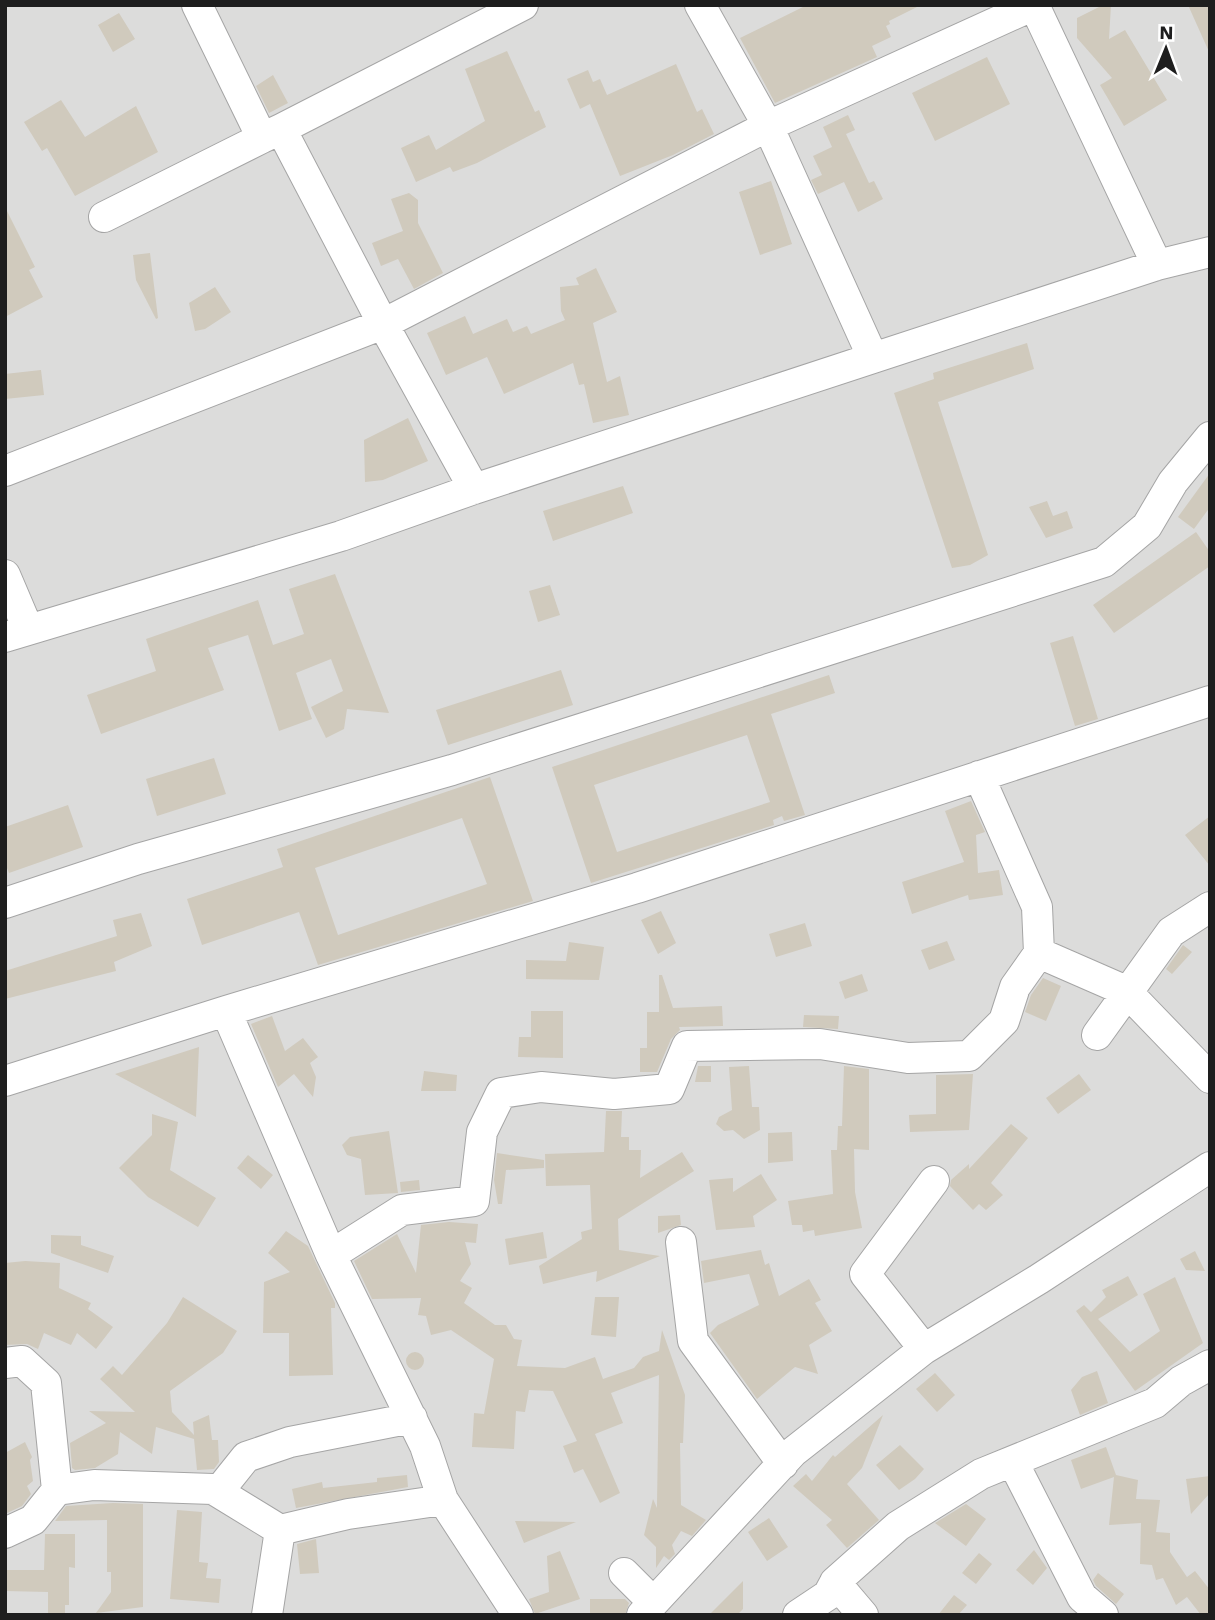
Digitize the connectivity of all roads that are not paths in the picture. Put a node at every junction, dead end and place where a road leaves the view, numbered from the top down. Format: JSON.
{"nodes":[{"id":1,"x":197,"y":5,"type":"edge"},
{"id":2,"x":523,"y":5,"type":"edge"},
{"id":3,"x":700,"y":5,"type":"edge"},
{"id":4,"x":1034,"y":5,"type":"edge"},
{"id":5,"x":768,"y":126,"type":"junction"},
{"id":6,"x":272,"y":134,"type":"junction"},
{"id":7,"x":104,"y":217,"type":"dead end"},
{"id":8,"x":1210,"y":252,"type":"edge"},
{"id":9,"x":1157,"y":265,"type":"junction"},
{"id":10,"x":383,"y":324,"type":"junction"},
{"id":11,"x":873,"y":358,"type":"junction"},
{"id":12,"x":1210,"y":437,"type":"edge"},
{"id":13,"x":5,"y":471,"type":"edge"},
{"id":14,"x":474,"y":489,"type":"junction"},
{"id":15,"x":5,"y":575,"type":"edge"},
{"id":16,"x":17,"y":633,"type":"edge"},
{"id":17,"x":1210,"y":701,"type":"edge"},
{"id":18,"x":979,"y":776,"type":"junction"},
{"id":19,"x":5,"y":904,"type":"edge"},
{"id":20,"x":1210,"y":907,"type":"edge"},
{"id":21,"x":1039,"y":953,"type":"junction"},
{"id":22,"x":1126,"y":990,"type":"junction"},
{"id":23,"x":226,"y":1011,"type":"junction"},
{"id":24,"x":1097,"y":1035,"type":"dead end"},
{"id":25,"x":1210,"y":1078,"type":"edge"},
{"id":26,"x":5,"y":1081,"type":"edge"},
{"id":27,"x":1210,"y":1167,"type":"edge"},
{"id":28,"x":934,"y":1181,"type":"dead end"},
{"id":29,"x":681,"y":1242,"type":"dead end"},
{"id":30,"x":331,"y":1255,"type":"junction"},
{"id":31,"x":924,"y":1349,"type":"junction"},
{"id":32,"x":5,"y":1363,"type":"edge"},
{"id":33,"x":1210,"y":1365,"type":"edge"},
{"id":34,"x":412,"y":1418,"type":"junction"},
{"id":35,"x":1013,"y":1462,"type":"junction"},
{"id":36,"x":783,"y":1464,"type":"junction"},
{"id":37,"x":57,"y":1490,"type":"junction"},
{"id":38,"x":218,"y":1492,"type":"junction"},
{"id":39,"x":443,"y":1500,"type":"junction"},
{"id":40,"x":280,"y":1530,"type":"junction"},
{"id":41,"x":5,"y":1532,"type":"edge"},
{"id":42,"x":624,"y":1573,"type":"dead end"},
{"id":43,"x":835,"y":1582,"type":"junction"},
{"id":44,"x":647,"y":1608,"type":"edge"},
{"id":45,"x":267,"y":1615,"type":"edge"},
{"id":46,"x":518,"y":1615,"type":"edge"},
{"id":47,"x":798,"y":1615,"type":"edge"},
{"id":48,"x":863,"y":1615,"type":"edge"},
{"id":49,"x":1103,"y":1615,"type":"edge"}],
"edges":[{"from":1,"to":6,"type":"street"},
{"from":2,"to":6,"type":"street"},
{"from":3,"to":5,"type":"street"},
{"from":4,"to":5,"type":"street"},
{"from":4,"to":9,"type":"street"},
{"from":5,"to":10,"type":"street"},
{"from":5,"to":11,"type":"street"},
{"from":6,"to":7,"type":"street"},
{"from":6,"to":10,"type":"street"},
{"from":8,"to":9,"type":"street"},
{"from":9,"to":11,"type":"street"},
{"from":10,"to":13,"type":"street"},
{"from":10,"to":14,"type":"street"},
{"from":11,"to":14,"type":"street"},
{"from":12,"to":19,"type":"street"},
{"from":14,"to":16,"type":"street"},
{"from":15,"to":16,"type":"street"},
{"from":17,"to":18,"type":"street"},
{"from":18,"to":21,"type":"street"},
{"from":18,"to":23,"type":"street"},
{"from":20,"to":22,"type":"street"},
{"from":21,"to":22,"type":"street"},
{"from":21,"to":30,"type":"street"},
{"from":22,"to":24,"type":"street"},
{"from":22,"to":25,"type":"street"},
{"from":23,"to":26,"type":"street"},
{"from":23,"to":30,"type":"street"},
{"from":27,"to":31,"type":"street"},
{"from":28,"to":31,"type":"street"},
{"from":29,"to":36,"type":"street"},
{"from":30,"to":34,"type":"street"},
{"from":31,"to":36,"type":"street"},
{"from":32,"to":37,"type":"street"},
{"from":33,"to":35,"type":"street"},
{"from":34,"to":38,"type":"street"},
{"from":34,"to":39,"type":"street"},
{"from":35,"to":43,"type":"street"},
{"from":35,"to":49,"type":"street"},
{"from":36,"to":44,"type":"street"},
{"from":37,"to":38,"type":"street"},
{"from":37,"to":41,"type":"street"},
{"from":38,"to":40,"type":"street"},
{"from":39,"to":40,"type":"street"},
{"from":39,"to":46,"type":"street"},
{"from":40,"to":45,"type":"street"},
{"from":42,"to":44,"type":"street"},
{"from":43,"to":47,"type":"street"},
{"from":43,"to":48,"type":"street"}]}
